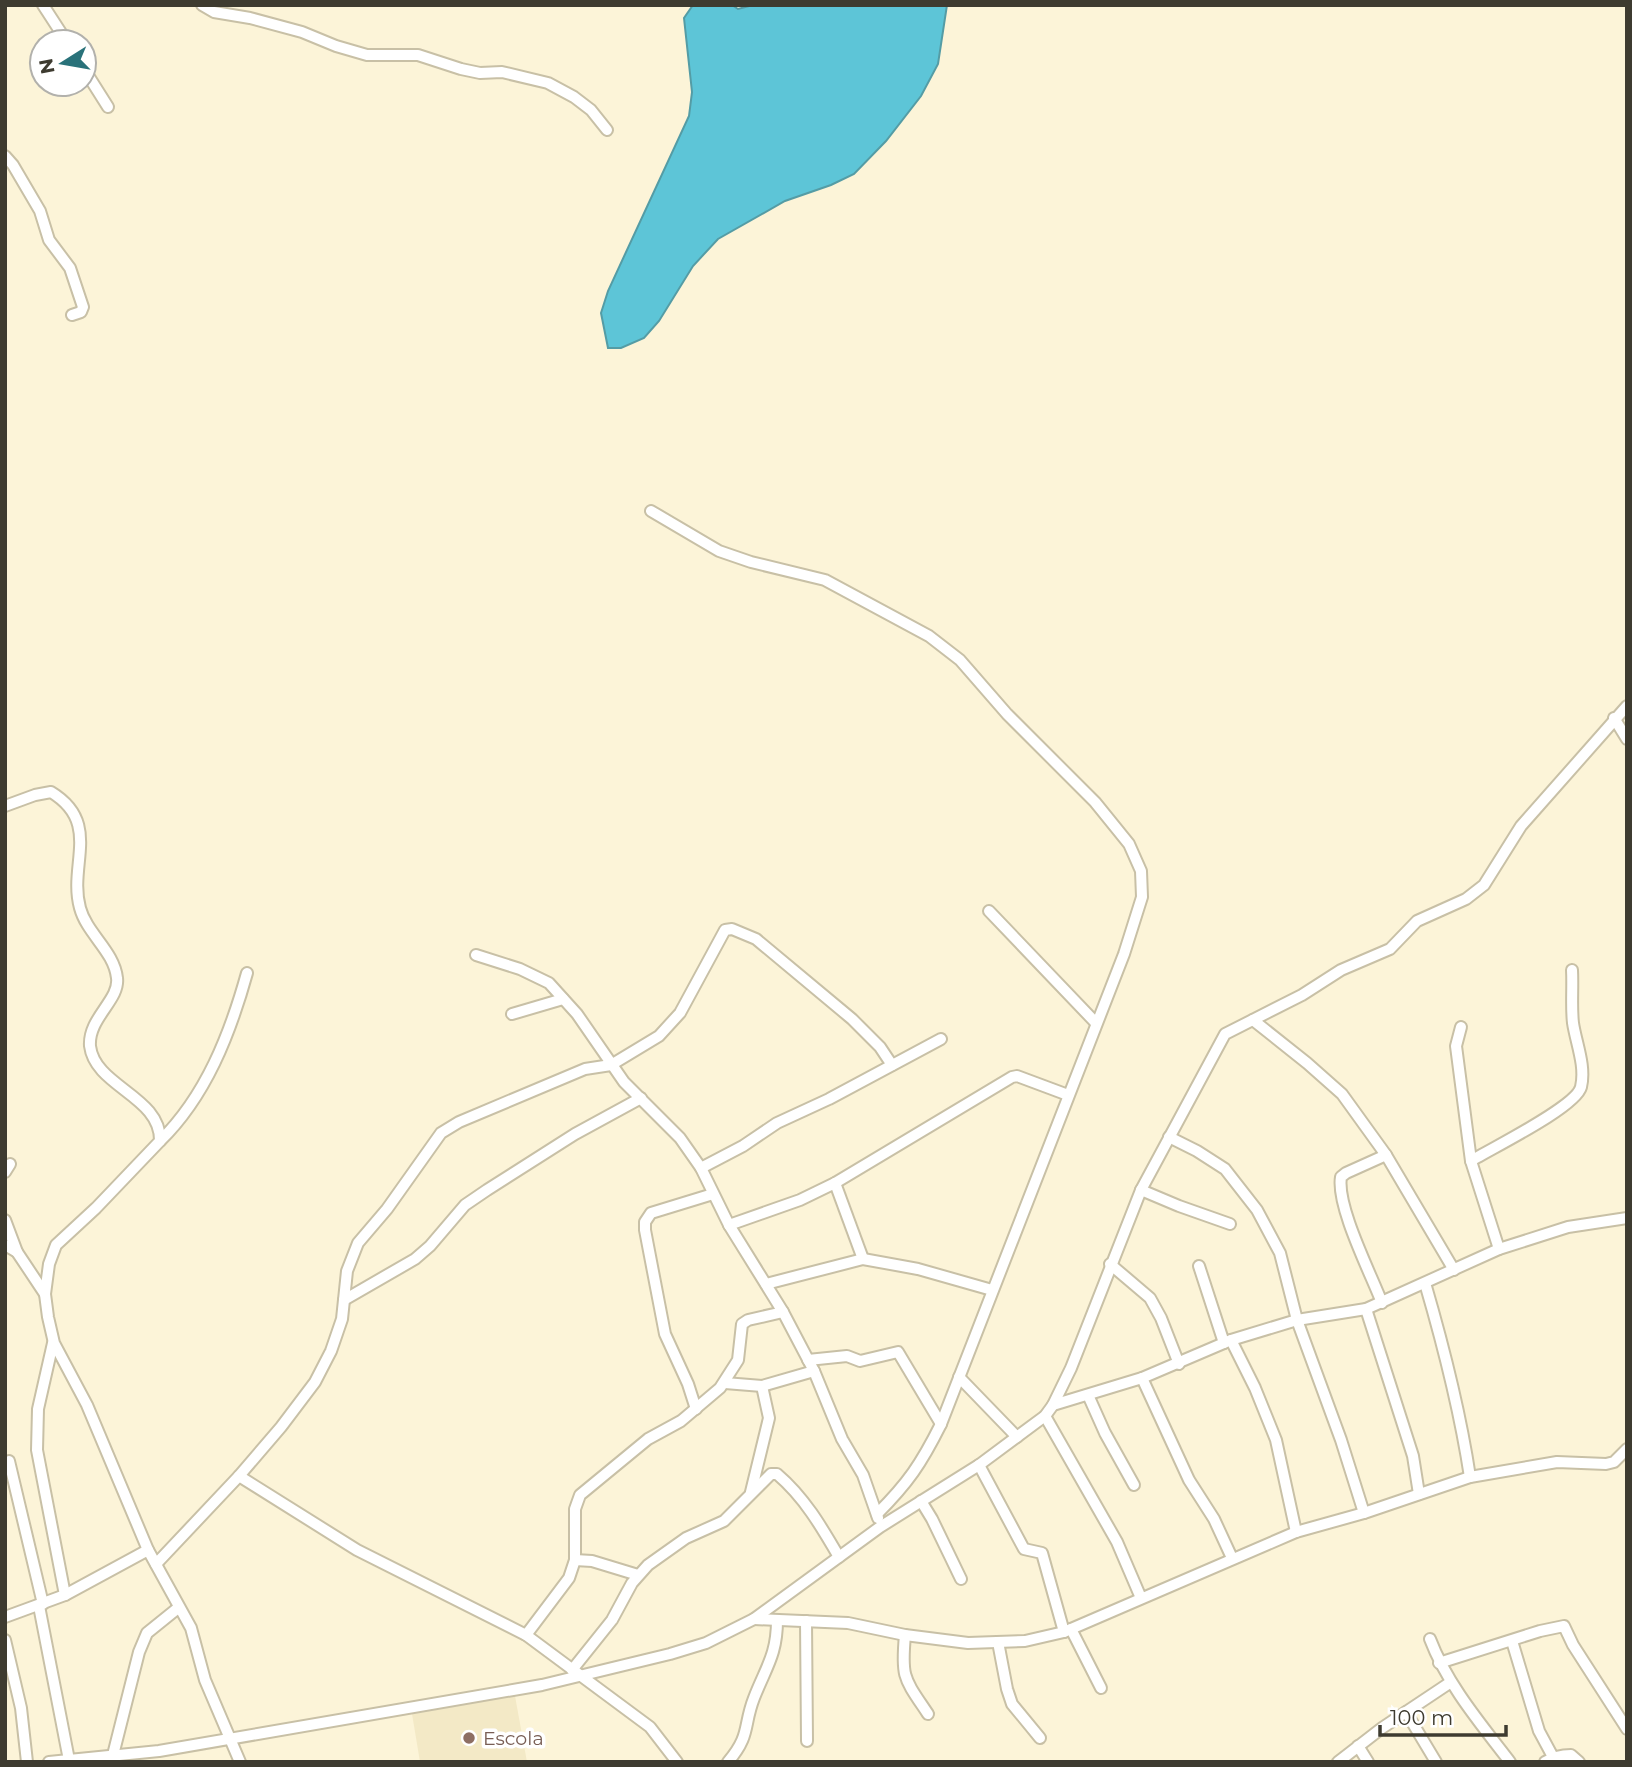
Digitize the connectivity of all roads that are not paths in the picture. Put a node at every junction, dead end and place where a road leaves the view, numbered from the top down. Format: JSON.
{"nodes":[{"id":1,"x":43,"y":5,"type":"edge"},
{"id":2,"x":202,"y":5,"type":"edge"},
{"id":3,"x":58,"y":28,"type":"edge"},
{"id":4,"x":98,"y":91,"type":"edge"},
{"id":5,"x":108,"y":107,"type":"dead end"},
{"id":6,"x":607,"y":130,"type":"dead end"},
{"id":7,"x":5,"y":156,"type":"edge"},
{"id":8,"x":72,"y":315,"type":"dead end"},
{"id":9,"x":650,"y":511,"type":"dead end"},
{"id":10,"x":1627,"y":706,"type":"edge"},
{"id":11,"x":1614,"y":718,"type":"junction"},
{"id":12,"x":1627,"y":739,"type":"edge"},
{"id":13,"x":5,"y":806,"type":"edge"},
{"id":14,"x":989,"y":911,"type":"dead end"},
{"id":15,"x":476,"y":955,"type":"dead end"},
{"id":16,"x":1572,"y":970,"type":"dead end"},
{"id":17,"x":247,"y":973,"type":"dead end"},
{"id":18,"x":563,"y":999,"type":"junction"},
{"id":19,"x":512,"y":1014,"type":"dead end"},
{"id":20,"x":1253,"y":1020,"type":"junction"},
{"id":21,"x":1096,"y":1023,"type":"junction"},
{"id":22,"x":1461,"y":1027,"type":"dead end"},
{"id":23,"x":941,"y":1039,"type":"dead end"},
{"id":24,"x":611,"y":1065,"type":"junction"},
{"id":25,"x":892,"y":1065,"type":"junction"},
{"id":26,"x":1068,"y":1095,"type":"junction"},
{"id":27,"x":640,"y":1098,"type":"junction"},
{"id":28,"x":1169,"y":1138,"type":"junction"},
{"id":29,"x":160,"y":1141,"type":"junction"},
{"id":30,"x":1386,"y":1155,"type":"junction"},
{"id":31,"x":1471,"y":1161,"type":"junction"},
{"id":32,"x":701,"y":1168,"type":"junction"},
{"id":33,"x":835,"y":1182,"type":"junction"},
{"id":34,"x":1141,"y":1190,"type":"junction"},
{"id":35,"x":713,"y":1194,"type":"junction"},
{"id":36,"x":1627,"y":1217,"type":"edge"},
{"id":37,"x":5,"y":1220,"type":"edge"},
{"id":38,"x":1230,"y":1224,"type":"dead end"},
{"id":39,"x":729,"y":1225,"type":"junction"},
{"id":40,"x":5,"y":1245,"type":"edge"},
{"id":41,"x":1499,"y":1249,"type":"junction"},
{"id":42,"x":17,"y":1252,"type":"junction"},
{"id":43,"x":863,"y":1259,"type":"junction"},
{"id":44,"x":1110,"y":1264,"type":"junction"},
{"id":45,"x":1199,"y":1266,"type":"dead end"},
{"id":46,"x":1454,"y":1270,"type":"junction"},
{"id":47,"x":1425,"y":1283,"type":"junction"},
{"id":48,"x":766,"y":1284,"type":"junction"},
{"id":49,"x":992,"y":1290,"type":"junction"},
{"id":50,"x":45,"y":1294,"type":"junction"},
{"id":51,"x":344,"y":1300,"type":"junction"},
{"id":52,"x":1382,"y":1303,"type":"junction"},
{"id":53,"x":1366,"y":1309,"type":"junction"},
{"id":54,"x":783,"y":1312,"type":"junction"},
{"id":55,"x":1297,"y":1320,"type":"junction"},
{"id":56,"x":1228,"y":1342,"type":"junction"},
{"id":57,"x":54,"y":1343,"type":"junction"},
{"id":58,"x":808,"y":1360,"type":"junction"},
{"id":59,"x":1179,"y":1364,"type":"junction"},
{"id":60,"x":814,"y":1371,"type":"junction"},
{"id":61,"x":958,"y":1377,"type":"junction"},
{"id":62,"x":1142,"y":1378,"type":"junction"},
{"id":63,"x":725,"y":1382,"type":"junction"},
{"id":64,"x":762,"y":1386,"type":"junction"},
{"id":65,"x":1088,"y":1395,"type":"junction"},
{"id":66,"x":1054,"y":1405,"type":"junction"},
{"id":67,"x":696,"y":1409,"type":"junction"},
{"id":68,"x":1045,"y":1416,"type":"junction"},
{"id":69,"x":941,"y":1424,"type":"junction"},
{"id":70,"x":1017,"y":1437,"type":"junction"},
{"id":71,"x":1627,"y":1449,"type":"edge"},
{"id":72,"x":9,"y":1461,"type":"dead end"},
{"id":73,"x":979,"y":1465,"type":"junction"},
{"id":74,"x":239,"y":1476,"type":"junction"},
{"id":75,"x":1470,"y":1477,"type":"junction"},
{"id":76,"x":1134,"y":1485,"type":"dead end"},
{"id":77,"x":1419,"y":1494,"type":"junction"},
{"id":78,"x":751,"y":1495,"type":"junction"},
{"id":79,"x":921,"y":1501,"type":"junction"},
{"id":80,"x":1364,"y":1513,"type":"junction"},
{"id":81,"x":877,"y":1514,"type":"junction"},
{"id":82,"x":880,"y":1527,"type":"junction"},
{"id":83,"x":1296,"y":1532,"type":"junction"},
{"id":84,"x":148,"y":1550,"type":"junction"},
{"id":85,"x":839,"y":1556,"type":"junction"},
{"id":86,"x":1233,"y":1559,"type":"junction"},
{"id":87,"x":575,"y":1560,"type":"junction"},
{"id":88,"x":156,"y":1564,"type":"junction"},
{"id":89,"x":638,"y":1575,"type":"junction"},
{"id":90,"x":961,"y":1580,"type":"dead end"},
{"id":91,"x":65,"y":1595,"type":"junction"},
{"id":92,"x":1141,"y":1598,"type":"junction"},
{"id":93,"x":41,"y":1605,"type":"junction"},
{"id":94,"x":178,"y":1608,"type":"junction"},
{"id":95,"x":5,"y":1617,"type":"edge"},
{"id":96,"x":754,"y":1619,"type":"junction"},
{"id":97,"x":777,"y":1620,"type":"junction"},
{"id":98,"x":806,"y":1621,"type":"junction"},
{"id":99,"x":1068,"y":1631,"type":"junction"},
{"id":100,"x":527,"y":1635,"type":"junction"},
{"id":101,"x":905,"y":1635,"type":"junction"},
{"id":102,"x":1430,"y":1639,"type":"dead end"},
{"id":103,"x":5,"y":1640,"type":"edge"},
{"id":104,"x":1512,"y":1641,"type":"junction"},
{"id":105,"x":998,"y":1642,"type":"junction"},
{"id":106,"x":1439,"y":1663,"type":"junction"},
{"id":107,"x":577,"y":1673,"type":"junction"},
{"id":108,"x":1451,"y":1682,"type":"junction"},
{"id":109,"x":1101,"y":1688,"type":"dead end"},
{"id":110,"x":1406,"y":1712,"type":"junction"},
{"id":111,"x":928,"y":1714,"type":"dead end"},
{"id":112,"x":1627,"y":1728,"type":"edge"},
{"id":113,"x":230,"y":1737,"type":"junction"},
{"id":114,"x":1040,"y":1738,"type":"dead end"},
{"id":115,"x":807,"y":1741,"type":"dead end"},
{"id":116,"x":1358,"y":1746,"type":"junction"},
{"id":117,"x":113,"y":1758,"type":"edge"},
{"id":118,"x":1549,"y":1759,"type":"edge"},
{"id":119,"x":69,"y":1760,"type":"junction"},
{"id":120,"x":27,"y":1762,"type":"edge"},
{"id":121,"x":49,"y":1762,"type":"edge"},
{"id":122,"x":240,"y":1762,"type":"edge"},
{"id":123,"x":677,"y":1762,"type":"edge"},
{"id":124,"x":728,"y":1762,"type":"edge"},
{"id":125,"x":1338,"y":1762,"type":"edge"},
{"id":126,"x":1368,"y":1762,"type":"edge"},
{"id":127,"x":1436,"y":1762,"type":"edge"},
{"id":128,"x":1510,"y":1762,"type":"edge"},
{"id":129,"x":1579,"y":1762,"type":"edge"}],
"edges":[{"from":1,"to":3,"type":"street"},
{"from":2,"to":6,"type":"street"},
{"from":4,"to":5,"type":"street"},
{"from":7,"to":8,"type":"street"},
{"from":9,"to":21,"type":"street"},
{"from":10,"to":11,"type":"street"},
{"from":11,"to":12,"type":"street"},
{"from":11,"to":20,"type":"street"},
{"from":13,"to":29,"type":"street"},
{"from":14,"to":21,"type":"street"},
{"from":15,"to":18,"type":"street"},
{"from":16,"to":31,"type":"street"},
{"from":17,"to":29,"type":"street"},
{"from":18,"to":19,"type":"street"},
{"from":18,"to":24,"type":"street"},
{"from":20,"to":28,"type":"street"},
{"from":20,"to":30,"type":"street"},
{"from":21,"to":26,"type":"street"},
{"from":22,"to":31,"type":"street"},
{"from":23,"to":25,"type":"street"},
{"from":24,"to":25,"type":"street"},
{"from":24,"to":27,"type":"street"},
{"from":24,"to":51,"type":"street"},
{"from":25,"to":32,"type":"street"},
{"from":26,"to":33,"type":"street"},
{"from":26,"to":49,"type":"street"},
{"from":27,"to":32,"type":"street"},
{"from":27,"to":51,"type":"street"},
{"from":28,"to":34,"type":"street"},
{"from":28,"to":55,"type":"street"},
{"from":29,"to":50,"type":"street"},
{"from":30,"to":46,"type":"street"},
{"from":30,"to":52,"type":"street"},
{"from":31,"to":41,"type":"street"},
{"from":32,"to":35,"type":"street"},
{"from":33,"to":39,"type":"street"},
{"from":33,"to":43,"type":"street"},
{"from":34,"to":38,"type":"street"},
{"from":34,"to":44,"type":"street"},
{"from":35,"to":39,"type":"street"},
{"from":35,"to":67,"type":"street"},
{"from":36,"to":41,"type":"street"},
{"from":37,"to":42,"type":"street"},
{"from":39,"to":48,"type":"street"},
{"from":40,"to":42,"type":"street"},
{"from":41,"to":46,"type":"street"},
{"from":42,"to":50,"type":"street"},
{"from":43,"to":48,"type":"street"},
{"from":43,"to":49,"type":"street"},
{"from":44,"to":59,"type":"street"},
{"from":44,"to":66,"type":"street"},
{"from":45,"to":56,"type":"street"},
{"from":46,"to":47,"type":"street"},
{"from":47,"to":52,"type":"street"},
{"from":47,"to":75,"type":"street"},
{"from":48,"to":54,"type":"street"},
{"from":49,"to":61,"type":"street"},
{"from":50,"to":57,"type":"street"},
{"from":51,"to":74,"type":"street"},
{"from":52,"to":53,"type":"street"},
{"from":53,"to":55,"type":"street"},
{"from":53,"to":77,"type":"street"},
{"from":54,"to":58,"type":"street"},
{"from":54,"to":63,"type":"street"},
{"from":55,"to":56,"type":"street"},
{"from":55,"to":80,"type":"street"},
{"from":56,"to":59,"type":"street"},
{"from":56,"to":83,"type":"street"},
{"from":57,"to":84,"type":"street"},
{"from":57,"to":91,"type":"street"},
{"from":58,"to":60,"type":"street"},
{"from":58,"to":69,"type":"street"},
{"from":59,"to":62,"type":"street"},
{"from":60,"to":64,"type":"street"},
{"from":60,"to":81,"type":"street"},
{"from":61,"to":69,"type":"street"},
{"from":61,"to":70,"type":"street"},
{"from":62,"to":65,"type":"street"},
{"from":62,"to":86,"type":"street"},
{"from":63,"to":64,"type":"street"},
{"from":63,"to":67,"type":"street"},
{"from":64,"to":78,"type":"street"},
{"from":65,"to":66,"type":"street"},
{"from":65,"to":76,"type":"street"},
{"from":66,"to":68,"type":"street"},
{"from":67,"to":87,"type":"street"},
{"from":68,"to":70,"type":"street"},
{"from":68,"to":92,"type":"street"},
{"from":69,"to":81,"type":"street"},
{"from":70,"to":73,"type":"street"},
{"from":71,"to":75,"type":"street"},
{"from":72,"to":93,"type":"street"},
{"from":73,"to":79,"type":"street"},
{"from":73,"to":99,"type":"street"},
{"from":74,"to":88,"type":"street"},
{"from":74,"to":100,"type":"street"},
{"from":75,"to":77,"type":"street"},
{"from":77,"to":80,"type":"street"},
{"from":78,"to":85,"type":"street"},
{"from":78,"to":89,"type":"street"},
{"from":79,"to":82,"type":"street"},
{"from":79,"to":90,"type":"street"},
{"from":80,"to":83,"type":"street"},
{"from":81,"to":82,"type":"street"},
{"from":82,"to":85,"type":"street"},
{"from":83,"to":86,"type":"street"},
{"from":84,"to":88,"type":"street"},
{"from":84,"to":91,"type":"street"},
{"from":85,"to":96,"type":"street"},
{"from":86,"to":92,"type":"street"},
{"from":87,"to":89,"type":"street"},
{"from":87,"to":100,"type":"street"},
{"from":88,"to":94,"type":"street"},
{"from":89,"to":107,"type":"street"},
{"from":91,"to":93,"type":"street"},
{"from":92,"to":99,"type":"street"},
{"from":93,"to":95,"type":"street"},
{"from":93,"to":119,"type":"street"},
{"from":94,"to":113,"type":"street"},
{"from":94,"to":117,"type":"street"},
{"from":96,"to":97,"type":"street"},
{"from":96,"to":107,"type":"street"},
{"from":97,"to":98,"type":"street"},
{"from":97,"to":124,"type":"street"},
{"from":98,"to":101,"type":"street"},
{"from":98,"to":115,"type":"street"},
{"from":99,"to":105,"type":"street"},
{"from":99,"to":109,"type":"street"},
{"from":100,"to":107,"type":"street"},
{"from":101,"to":105,"type":"street"},
{"from":101,"to":111,"type":"street"},
{"from":102,"to":106,"type":"street"},
{"from":103,"to":120,"type":"street"},
{"from":104,"to":106,"type":"street"},
{"from":104,"to":112,"type":"street"},
{"from":104,"to":118,"type":"street"},
{"from":105,"to":114,"type":"street"},
{"from":106,"to":108,"type":"street"},
{"from":107,"to":113,"type":"street"},
{"from":107,"to":123,"type":"street"},
{"from":108,"to":110,"type":"street"},
{"from":108,"to":128,"type":"street"},
{"from":110,"to":116,"type":"street"},
{"from":110,"to":127,"type":"street"},
{"from":113,"to":117,"type":"street"},
{"from":113,"to":122,"type":"street"},
{"from":116,"to":125,"type":"street"},
{"from":116,"to":126,"type":"street"},
{"from":117,"to":119,"type":"street"},
{"from":118,"to":129,"type":"street"},
{"from":119,"to":121,"type":"street"}]}
